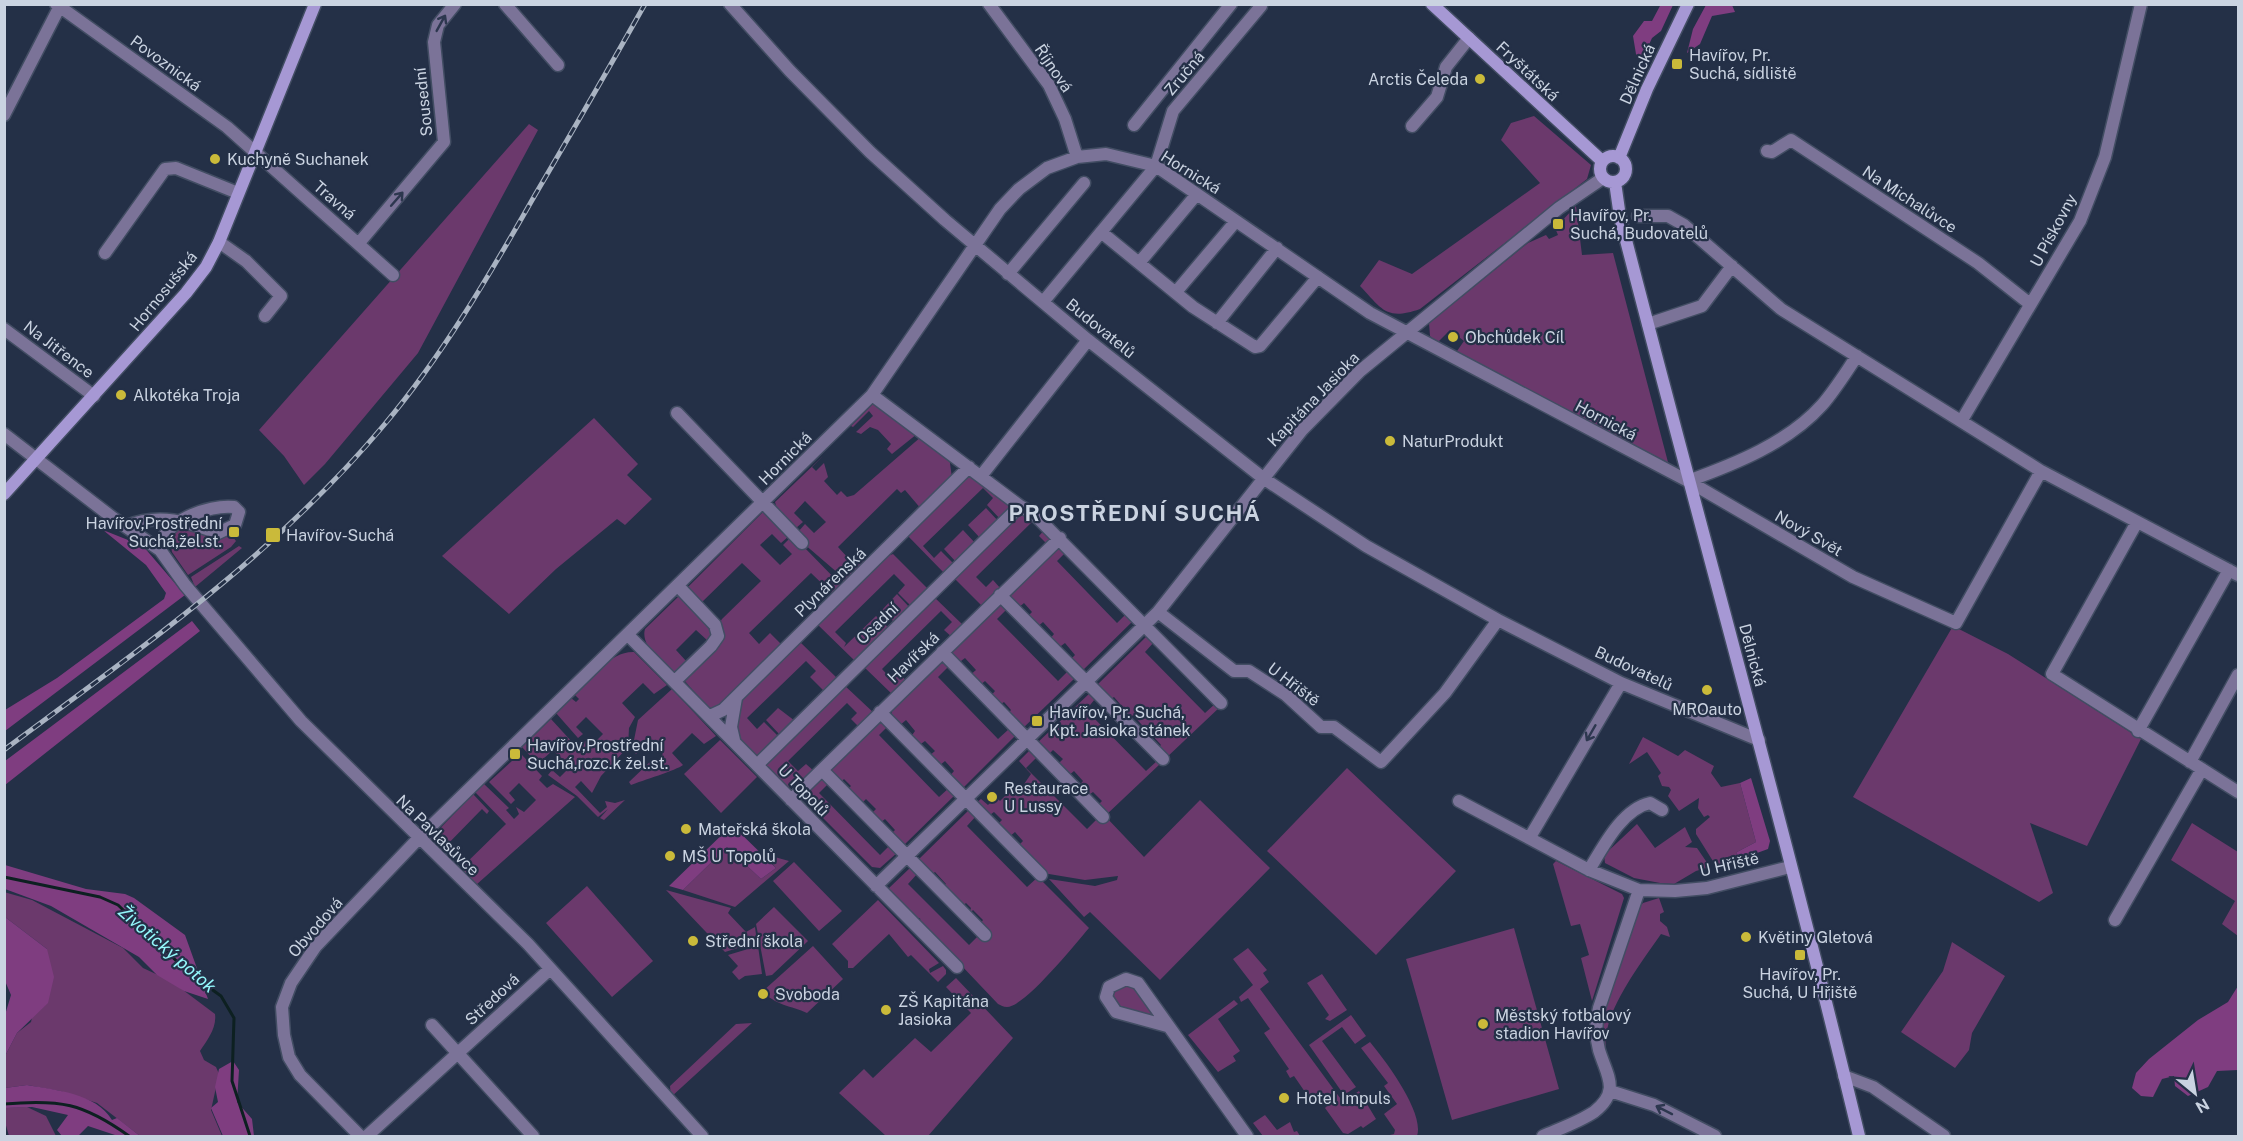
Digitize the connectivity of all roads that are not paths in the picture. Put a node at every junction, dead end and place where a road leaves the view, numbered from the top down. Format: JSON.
{"nodes":[{"id":1,"x":315,"y":4,"type":"edge"},
{"id":2,"x":455,"y":4,"type":"edge"},
{"id":3,"x":505,"y":4,"type":"edge"},
{"id":4,"x":730,"y":4,"type":"edge"},
{"id":5,"x":989,"y":4,"type":"edge"},
{"id":6,"x":1231,"y":4,"type":"edge"},
{"id":7,"x":1432,"y":4,"type":"edge"},
{"id":8,"x":1688,"y":4,"type":"edge"},
{"id":9,"x":2141,"y":4,"type":"edge"},
{"id":10,"x":59,"y":5,"type":"edge"},
{"id":11,"x":1257,"y":7,"type":"edge"},
{"id":12,"x":1469,"y":39,"type":"junction"},
{"id":13,"x":558,"y":65,"type":"dead end"},
{"id":14,"x":4,"y":115,"type":"edge"},
{"id":15,"x":1134,"y":125,"type":"dead end"},
{"id":16,"x":1412,"y":126,"type":"dead end"},
{"id":17,"x":1767,"y":151,"type":"dead end"},
{"id":18,"x":254,"y":152,"type":"junction"},
{"id":19,"x":1077,"y":157,"type":"junction"},
{"id":20,"x":1619,"y":158,"type":"junction"},
{"id":21,"x":1602,"y":161,"type":"junction"},
{"id":22,"x":1156,"y":166,"type":"junction"},
{"id":23,"x":1603,"y":178,"type":"junction"},
{"id":24,"x":1615,"y":182,"type":"junction"},
{"id":25,"x":1084,"y":183,"type":"dead end"},
{"id":26,"x":238,"y":193,"type":"junction"},
{"id":27,"x":1197,"y":194,"type":"junction"},
{"id":28,"x":1638,"y":216,"type":"dead end"},
{"id":29,"x":1236,"y":221,"type":"junction"},
{"id":30,"x":1101,"y":232,"type":"junction"},
{"id":31,"x":219,"y":242,"type":"junction"},
{"id":32,"x":359,"y":243,"type":"junction"},
{"id":33,"x":975,"y":246,"type":"junction"},
{"id":34,"x":1277,"y":248,"type":"junction"},
{"id":35,"x":105,"y":253,"type":"dead end"},
{"id":36,"x":1139,"y":263,"type":"junction"},
{"id":37,"x":1732,"y":267,"type":"junction"},
{"id":38,"x":1008,"y":274,"type":"junction"},
{"id":39,"x":393,"y":275,"type":"dead end"},
{"id":40,"x":1318,"y":277,"type":"junction"},
{"id":41,"x":1176,"y":292,"type":"junction"},
{"id":42,"x":1043,"y":302,"type":"junction"},
{"id":43,"x":2030,"y":304,"type":"junction"},
{"id":44,"x":265,"y":316,"type":"dead end"},
{"id":45,"x":1217,"y":323,"type":"junction"},
{"id":46,"x":1648,"y":324,"type":"junction"},
{"id":47,"x":4,"y":329,"type":"edge"},
{"id":48,"x":1407,"y":333,"type":"junction"},
{"id":49,"x":1088,"y":340,"type":"junction"},
{"id":50,"x":1857,"y":356,"type":"junction"},
{"id":51,"x":872,"y":395,"type":"junction"},
{"id":52,"x":94,"y":396,"type":"junction"},
{"id":53,"x":677,"y":413,"type":"dead end"},
{"id":54,"x":1962,"y":420,"type":"junction"},
{"id":55,"x":4,"y":434,"type":"edge"},
{"id":56,"x":37,"y":460,"type":"junction"},
{"id":57,"x":969,"y":467,"type":"junction"},
{"id":58,"x":2041,"y":471,"type":"junction"},
{"id":59,"x":981,"y":476,"type":"junction"},
{"id":60,"x":1263,"y":477,"type":"junction"},
{"id":61,"x":1688,"y":481,"type":"junction"},
{"id":62,"x":4,"y":494,"type":"edge"},
{"id":63,"x":764,"y":503,"type":"junction"},
{"id":64,"x":1020,"y":506,"type":"junction"},
{"id":65,"x":2137,"y":522,"type":"junction"},
{"id":66,"x":127,"y":526,"type":"junction"},
{"id":67,"x":1060,"y":538,"type":"junction"},
{"id":68,"x":802,"y":543,"type":"dead end"},
{"id":69,"x":160,"y":550,"type":"junction"},
{"id":70,"x":2234,"y":572,"type":"edge"},
{"id":71,"x":678,"y":586,"type":"junction"},
{"id":72,"x":1000,"y":595,"type":"junction"},
{"id":73,"x":1158,"y":612,"type":"junction"},
{"id":74,"x":1498,"y":620,"type":"junction"},
{"id":75,"x":1144,"y":624,"type":"junction"},
{"id":76,"x":628,"y":635,"type":"junction"},
{"id":77,"x":942,"y":652,"type":"junction"},
{"id":78,"x":2238,"y":675,"type":"edge"},
{"id":79,"x":675,"y":681,"type":"junction"},
{"id":80,"x":1086,"y":682,"type":"junction"},
{"id":81,"x":1621,"y":682,"type":"junction"},
{"id":82,"x":737,"y":697,"type":"junction"},
{"id":83,"x":1221,"y":703,"type":"dead end"},
{"id":84,"x":880,"y":712,"type":"junction"},
{"id":85,"x":710,"y":716,"type":"junction"},
{"id":86,"x":2138,"y":731,"type":"junction"},
{"id":87,"x":734,"y":740,"type":"junction"},
{"id":88,"x":1026,"y":740,"type":"junction"},
{"id":89,"x":1759,"y":740,"type":"junction"},
{"id":90,"x":1163,"y":759,"type":"dead end"},
{"id":91,"x":2190,"y":762,"type":"junction"},
{"id":92,"x":757,"y":765,"type":"junction"},
{"id":93,"x":2202,"y":769,"type":"junction"},
{"id":94,"x":822,"y":770,"type":"junction"},
{"id":95,"x":2238,"y":792,"type":"edge"},
{"id":96,"x":966,"y":798,"type":"junction"},
{"id":97,"x":791,"y":800,"type":"junction"},
{"id":98,"x":1459,"y":801,"type":"dead end"},
{"id":99,"x":1662,"y":810,"type":"dead end"},
{"id":100,"x":1103,"y":818,"type":"dead end"},
{"id":101,"x":1530,"y":837,"type":"junction"},
{"id":102,"x":418,"y":839,"type":"junction"},
{"id":103,"x":908,"y":856,"type":"junction"},
{"id":104,"x":1790,"y":867,"type":"junction"},
{"id":105,"x":1589,"y":870,"type":"junction"},
{"id":106,"x":1041,"y":875,"type":"dead end"},
{"id":107,"x":876,"y":886,"type":"junction"},
{"id":108,"x":1639,"y":890,"type":"junction"},
{"id":109,"x":2115,"y":920,"type":"dead end"},
{"id":110,"x":985,"y":935,"type":"dead end"},
{"id":111,"x":957,"y":967,"type":"dead end"},
{"id":112,"x":550,"y":969,"type":"junction"},
{"id":113,"x":432,"y":1025,"type":"dead end"},
{"id":114,"x":1167,"y":1026,"type":"junction"},
{"id":115,"x":457,"y":1054,"type":"junction"},
{"id":116,"x":1844,"y":1076,"type":"junction"},
{"id":117,"x":1610,"y":1091,"type":"junction"},
{"id":118,"x":360,"y":1137,"type":"edge"},
{"id":119,"x":367,"y":1137,"type":"edge"},
{"id":120,"x":533,"y":1137,"type":"edge"},
{"id":121,"x":702,"y":1137,"type":"edge"},
{"id":122,"x":1247,"y":1137,"type":"edge"},
{"id":123,"x":1543,"y":1137,"type":"edge"},
{"id":124,"x":1715,"y":1137,"type":"edge"},
{"id":125,"x":1859,"y":1137,"type":"edge"},
{"id":126,"x":1944,"y":1137,"type":"edge"}],
"edges":[{"from":1,"to":18,"type":"street","name":"Hornosušská"},
{"from":32,"to":2,"type":"street","name":"Sousední","one_way":true},
{"from":3,"to":13,"type":"street"},
{"from":4,"to":33,"type":"street","name":"Budovatelů"},
{"from":5,"to":19,"type":"street","name":"Říjnová"},
{"from":6,"to":15,"type":"street","name":"Zručná"},
{"from":7,"to":12,"type":"street","name":"Fryštátská"},
{"from":8,"to":20,"type":"street","name":"Dělnická"},
{"from":9,"to":43,"type":"street","name":"U Pískovny"},
{"from":10,"to":14,"type":"street"},
{"from":10,"to":18,"type":"street","name":"Povoznická"},
{"from":11,"to":22,"type":"street","name":"Zručná"},
{"from":12,"to":16,"type":"street"},
{"from":12,"to":21,"type":"street","name":"Fryštátská"},
{"from":17,"to":43,"type":"street","name":"Na Michalůvce"},
{"from":18,"to":26,"type":"street","name":"Hornosušská"},
{"from":18,"to":32,"type":"street","name":"Travná"},
{"from":19,"to":22,"type":"street","name":"Hornická"},
{"from":19,"to":33,"type":"street","name":"Hornická"},
{"from":20,"to":21,"type":"street"},
{"from":20,"to":24,"type":"street"},
{"from":21,"to":23,"type":"street"},
{"from":22,"to":27,"type":"street","name":"Hornická"},
{"from":22,"to":30,"type":"street"},
{"from":23,"to":24,"type":"street"},
{"from":23,"to":48,"type":"street","name":"Kapitána Jasioka"},
{"from":24,"to":46,"type":"street","name":"Dělnická"},
{"from":25,"to":38,"type":"street"},
{"from":26,"to":31,"type":"street","name":"Hornosušská"},
{"from":26,"to":35,"type":"street"},
{"from":27,"to":29,"type":"street","name":"Hornická"},
{"from":27,"to":36,"type":"street"},
{"from":28,"to":37,"type":"street"},
{"from":29,"to":34,"type":"street","name":"Hornická"},
{"from":29,"to":41,"type":"street"},
{"from":30,"to":36,"type":"street"},
{"from":30,"to":42,"type":"street"},
{"from":31,"to":44,"type":"street"},
{"from":31,"to":52,"type":"street","name":"Hornosušská"},
{"from":32,"to":39,"type":"street","name":"Travná"},
{"from":33,"to":38,"type":"street","name":"Budovatelů"},
{"from":33,"to":51,"type":"street","name":"Hornická"},
{"from":34,"to":40,"type":"street","name":"Hornická"},
{"from":34,"to":45,"type":"street"},
{"from":36,"to":41,"type":"street"},
{"from":37,"to":46,"type":"street"},
{"from":37,"to":50,"type":"street"},
{"from":38,"to":42,"type":"street","name":"Budovatelů"},
{"from":40,"to":45,"type":"street"},
{"from":40,"to":48,"type":"street","name":"Hornická"},
{"from":41,"to":45,"type":"street"},
{"from":42,"to":49,"type":"street","name":"Budovatelů"},
{"from":43,"to":54,"type":"street","name":"U Pískovny"},
{"from":46,"to":61,"type":"street","name":"Dělnická"},
{"from":47,"to":52,"type":"street","name":"Na Jitřence"},
{"from":48,"to":60,"type":"street","name":"Kapitána Jasioka"},
{"from":48,"to":61,"type":"street","name":"Hornická"},
{"from":49,"to":59,"type":"street"},
{"from":49,"to":60,"type":"street","name":"Budovatelů"},
{"from":50,"to":54,"type":"street"},
{"from":50,"to":61,"type":"street"},
{"from":51,"to":57,"type":"street"},
{"from":51,"to":63,"type":"street","name":"Hornická"},
{"from":52,"to":56,"type":"street","name":"Hornosušská"},
{"from":53,"to":63,"type":"street","name":"Hornická"},
{"from":54,"to":58,"type":"street"},
{"from":55,"to":56,"type":"street"},
{"from":56,"to":62,"type":"street","name":"Hornosušská"},
{"from":56,"to":66,"type":"street"},
{"from":57,"to":59,"type":"street"},
{"from":57,"to":82,"type":"street","name":"Plynárenská"},
{"from":58,"to":61,"type":"street","name":"Nový Svět"},
{"from":58,"to":65,"type":"street"},
{"from":59,"to":64,"type":"street"},
{"from":60,"to":73,"type":"street","name":"Kapitána Jasioka"},
{"from":60,"to":74,"type":"street","name":"Budovatelů"},
{"from":61,"to":89,"type":"street","name":"Dělnická"},
{"from":63,"to":68,"type":"street","name":"Hornická"},
{"from":63,"to":71,"type":"street","name":"Hornická"},
{"from":64,"to":67,"type":"street"},
{"from":64,"to":92,"type":"street","name":"Osadní"},
{"from":65,"to":70,"type":"street"},
{"from":65,"to":86,"type":"street"},
{"from":66,"to":69,"type":"street","name":"Na Pavlasůvce"},
{"from":66,"to":69,"type":"street"},
{"from":67,"to":72,"type":"street","name":"Havířská"},
{"from":67,"to":75,"type":"street"},
{"from":69,"to":102,"type":"street","name":"Na Pavlasůvce"},
{"from":70,"to":86,"type":"street"},
{"from":71,"to":76,"type":"street","name":"Hornická"},
{"from":71,"to":79,"type":"street"},
{"from":72,"to":77,"type":"street","name":"Havířská"},
{"from":72,"to":80,"type":"street"},
{"from":73,"to":74,"type":"street","name":"U Hřiště"},
{"from":73,"to":75,"type":"street","name":"Kapitána Jasioka"},
{"from":74,"to":81,"type":"street","name":"Budovatelů"},
{"from":75,"to":80,"type":"street","name":"Kapitána Jasioka"},
{"from":75,"to":83,"type":"street"},
{"from":76,"to":79,"type":"street","name":"U Topolů"},
{"from":76,"to":102,"type":"street","name":"Hornická"},
{"from":77,"to":84,"type":"street","name":"Havířská"},
{"from":77,"to":88,"type":"street"},
{"from":78,"to":91,"type":"street"},
{"from":79,"to":85,"type":"street","name":"U Topolů"},
{"from":80,"to":88,"type":"street","name":"Kapitána Jasioka"},
{"from":80,"to":90,"type":"street"},
{"from":81,"to":89,"type":"street","name":"Budovatelů"},
{"from":81,"to":101,"type":"street","one_way":true},
{"from":82,"to":85,"type":"street","name":"Plynárenská"},
{"from":82,"to":87,"type":"street"},
{"from":84,"to":94,"type":"street","name":"Havířská"},
{"from":84,"to":96,"type":"street"},
{"from":85,"to":87,"type":"street","name":"U Topolů"},
{"from":86,"to":91,"type":"street"},
{"from":87,"to":92,"type":"street","name":"U Topolů"},
{"from":88,"to":96,"type":"street","name":"Kapitána Jasioka"},
{"from":88,"to":100,"type":"street"},
{"from":89,"to":104,"type":"street","name":"Dělnická"},
{"from":91,"to":93,"type":"street"},
{"from":92,"to":97,"type":"street","name":"U Topolů"},
{"from":93,"to":95,"type":"street"},
{"from":93,"to":109,"type":"street"},
{"from":94,"to":97,"type":"street","name":"Havířská"},
{"from":94,"to":103,"type":"street"},
{"from":96,"to":103,"type":"street","name":"Kapitána Jasioka"},
{"from":96,"to":106,"type":"street"},
{"from":97,"to":107,"type":"street","name":"U Topolů"},
{"from":98,"to":101,"type":"street","name":"U Hřiště"},
{"from":99,"to":105,"type":"street"},
{"from":101,"to":105,"type":"street","name":"U Hřiště"},
{"from":102,"to":112,"type":"street","name":"Na Pavlasůvce"},
{"from":102,"to":118,"type":"street","name":"Obvodová"},
{"from":103,"to":107,"type":"street","name":"Kapitána Jasioka"},
{"from":103,"to":110,"type":"street"},
{"from":104,"to":108,"type":"street","name":"U Hřiště"},
{"from":104,"to":116,"type":"street","name":"Dělnická"},
{"from":105,"to":108,"type":"street","name":"U Hřiště"},
{"from":107,"to":111,"type":"street","name":"U Topolů"},
{"from":108,"to":117,"type":"street"},
{"from":112,"to":115,"type":"street","name":"Středová"},
{"from":112,"to":121,"type":"street","name":"Na Pavlasůvce"},
{"from":113,"to":115,"type":"street"},
{"from":114,"to":114,"type":"street"},
{"from":114,"to":122,"type":"street"},
{"from":115,"to":119,"type":"street","name":"Středová"},
{"from":115,"to":120,"type":"street"},
{"from":116,"to":125,"type":"street","name":"Dělnická"},
{"from":116,"to":126,"type":"street"},
{"from":117,"to":123,"type":"street"},
{"from":124,"to":117,"type":"street","one_way":true}]}
